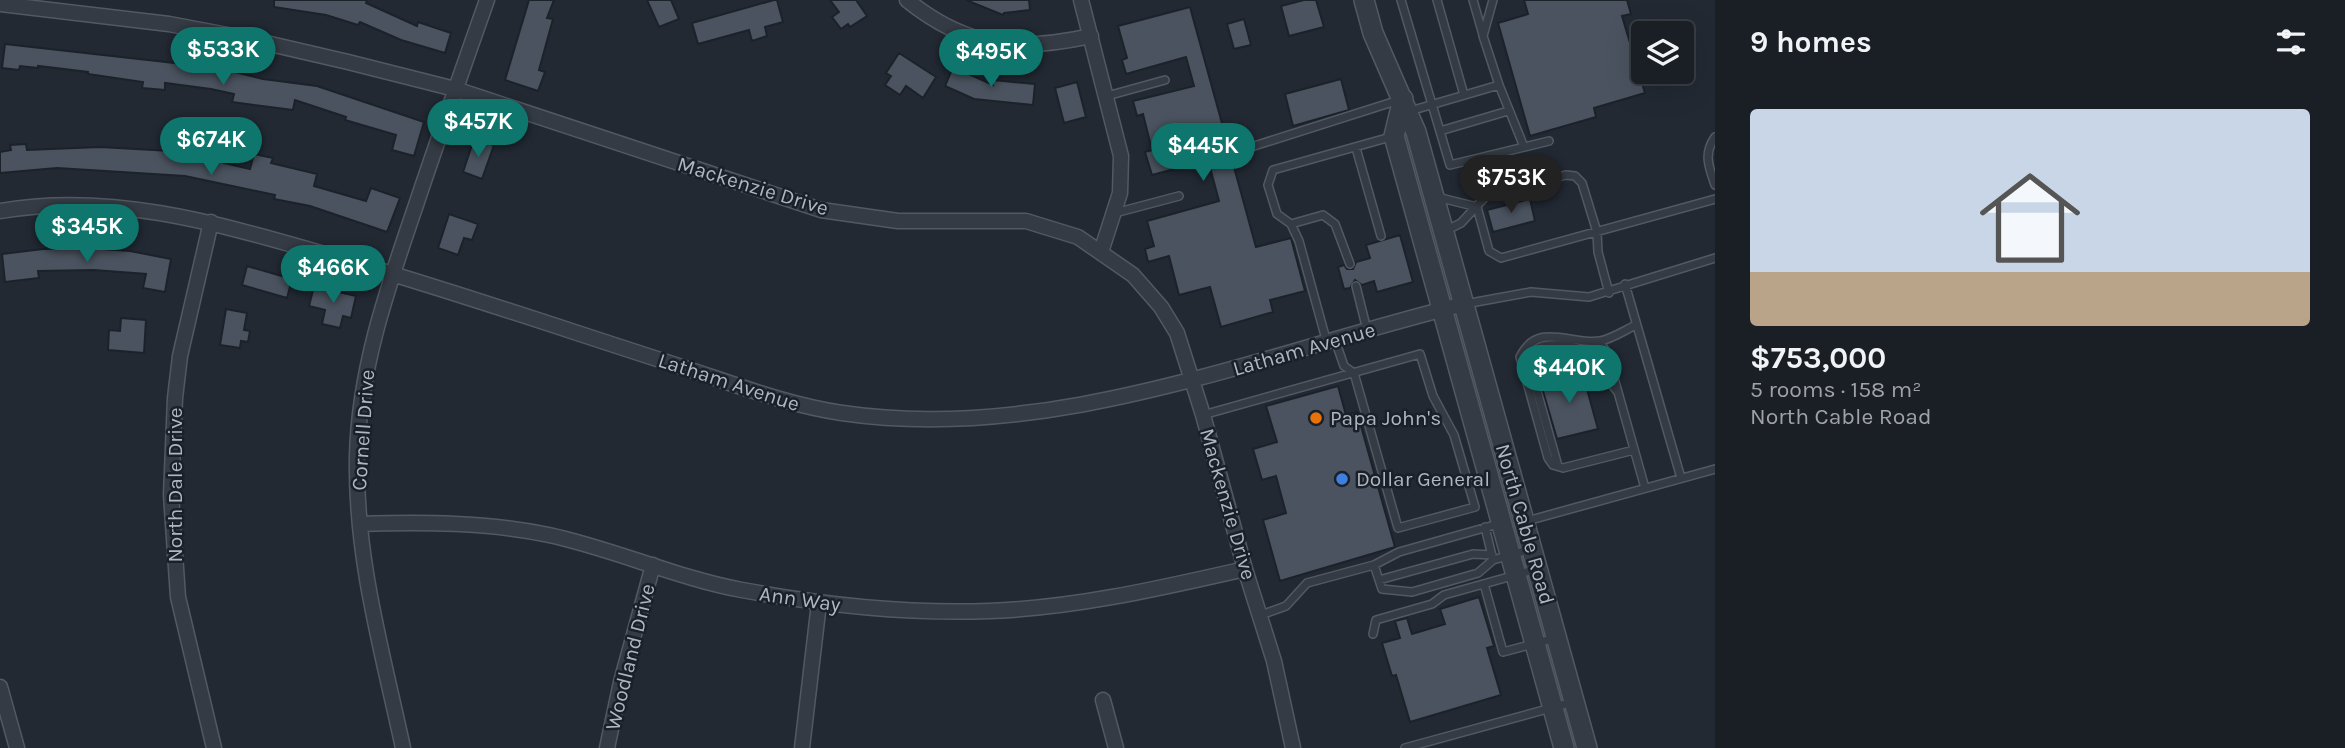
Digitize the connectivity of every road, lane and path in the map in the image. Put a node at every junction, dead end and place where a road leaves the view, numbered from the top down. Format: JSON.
{"nodes":[{"id":1,"x":487,"y":0,"type":"edge"},
{"id":2,"x":907,"y":0,"type":"edge"},
{"id":3,"x":1081,"y":0,"type":"edge"},
{"id":4,"x":1364,"y":0,"type":"edge"},
{"id":5,"x":1401,"y":0,"type":"edge"},
{"id":6,"x":1437,"y":0,"type":"edge"},
{"id":7,"x":1473,"y":0,"type":"edge"},
{"id":8,"x":1493,"y":0,"type":"edge"},
{"id":9,"x":0,"y":4,"type":"edge"},
{"id":10,"x":1091,"y":36,"type":"junction"},
{"id":11,"x":1483,"y":36,"type":"junction"},
{"id":12,"x":1165,"y":80,"type":"dead end"},
{"id":13,"x":1499,"y":85,"type":"junction"},
{"id":14,"x":455,"y":89,"type":"junction"},
{"id":15,"x":1464,"y":95,"type":"junction"},
{"id":16,"x":1107,"y":96,"type":"junction"},
{"id":17,"x":1405,"y":105,"type":"junction"},
{"id":18,"x":1431,"y":105,"type":"junction"},
{"id":19,"x":1508,"y":111,"type":"junction"},
{"id":20,"x":1440,"y":131,"type":"junction"},
{"id":21,"x":1394,"y":136,"type":"junction"},
{"id":22,"x":1715,"y":137,"type":"edge"},
{"id":23,"x":1549,"y":141,"type":"dead end"},
{"id":24,"x":1251,"y":147,"type":"dead end"},
{"id":25,"x":1524,"y":147,"type":"junction"},
{"id":26,"x":1356,"y":148,"type":"junction"},
{"id":27,"x":1715,"y":185,"type":"edge"},
{"id":28,"x":1179,"y":196,"type":"dead end"},
{"id":29,"x":1434,"y":197,"type":"junction"},
{"id":30,"x":1715,"y":199,"type":"edge"},
{"id":31,"x":1477,"y":207,"type":"junction"},
{"id":32,"x":0,"y":211,"type":"edge"},
{"id":33,"x":1114,"y":214,"type":"junction"},
{"id":34,"x":211,"y":222,"type":"junction"},
{"id":35,"x":1291,"y":224,"type":"junction"},
{"id":36,"x":1444,"y":232,"type":"junction"},
{"id":37,"x":1597,"y":232,"type":"junction"},
{"id":38,"x":1381,"y":236,"type":"dead end"},
{"id":39,"x":1101,"y":251,"type":"junction"},
{"id":40,"x":1715,"y":258,"type":"edge"},
{"id":41,"x":1350,"y":264,"type":"dead end"},
{"id":42,"x":392,"y":274,"type":"junction"},
{"id":43,"x":1625,"y":284,"type":"junction"},
{"id":44,"x":1356,"y":286,"type":"dead end"},
{"id":45,"x":1609,"y":293,"type":"junction"},
{"id":46,"x":1464,"y":304,"type":"junction"},
{"id":47,"x":1443,"y":309,"type":"junction"},
{"id":48,"x":1636,"y":325,"type":"junction"},
{"id":49,"x":1367,"y":332,"type":"junction"},
{"id":50,"x":1331,"y":341,"type":"junction"},
{"id":51,"x":1600,"y":341,"type":"junction"},
{"id":52,"x":1354,"y":373,"type":"junction"},
{"id":53,"x":1192,"y":381,"type":"junction"},
{"id":54,"x":1617,"y":391,"type":"junction"},
{"id":55,"x":1203,"y":415,"type":"junction"},
{"id":56,"x":1476,"y":428,"type":"junction"},
{"id":57,"x":1454,"y":435,"type":"junction"},
{"id":58,"x":1634,"y":450,"type":"junction"},
{"id":59,"x":1558,"y":466,"type":"junction"},
{"id":60,"x":1715,"y":469,"type":"edge"},
{"id":61,"x":1682,"y":478,"type":"junction"},
{"id":62,"x":1644,"y":488,"type":"junction"},
{"id":63,"x":1525,"y":522,"type":"junction"},
{"id":64,"x":359,"y":524,"type":"junction"},
{"id":65,"x":1494,"y":525,"type":"junction"},
{"id":66,"x":1532,"y":549,"type":"junction"},
{"id":67,"x":1499,"y":557,"type":"junction"},
{"id":68,"x":653,"y":565,"type":"junction"},
{"id":69,"x":1374,"y":565,"type":"junction"},
{"id":70,"x":1245,"y":569,"type":"junction"},
{"id":71,"x":1538,"y":569,"type":"junction"},
{"id":72,"x":1517,"y":575,"type":"junction"},
{"id":73,"x":1379,"y":580,"type":"junction"},
{"id":74,"x":1485,"y":584,"type":"junction"},
{"id":75,"x":819,"y":603,"type":"junction"},
{"id":76,"x":1261,"y":615,"type":"junction"},
{"id":77,"x":1373,"y":634,"type":"dead end"},
{"id":78,"x":1557,"y":638,"type":"junction"},
{"id":79,"x":1536,"y":644,"type":"junction"},
{"id":80,"x":0,"y":687,"type":"edge"},
{"id":81,"x":1103,"y":700,"type":"dead end"},
{"id":82,"x":1574,"y":701,"type":"junction"},
{"id":83,"x":1553,"y":707,"type":"junction"},
{"id":84,"x":17,"y":748,"type":"edge"},
{"id":85,"x":214,"y":748,"type":"edge"},
{"id":86,"x":403,"y":748,"type":"edge"},
{"id":87,"x":607,"y":748,"type":"edge"},
{"id":88,"x":802,"y":748,"type":"edge"},
{"id":89,"x":1116,"y":748,"type":"edge"},
{"id":90,"x":1293,"y":748,"type":"edge"},
{"id":91,"x":1405,"y":748,"type":"edge"},
{"id":92,"x":1564,"y":748,"type":"edge"},
{"id":93,"x":1587,"y":748,"type":"edge"}],
"edges":[{"from":1,"to":14,"type":"street","name":"Cornell Drive"},
{"from":2,"to":10,"type":"street"},
{"from":3,"to":10,"type":"street"},
{"from":4,"to":17,"type":"street","name":"North Cable Road"},
{"from":5,"to":18,"type":"lane"},
{"from":6,"to":15,"type":"lane"},
{"from":7,"to":11,"type":"lane"},
{"from":8,"to":11,"type":"lane"},
{"from":9,"to":14,"type":"street","name":"Mackenzie Drive"},
{"from":10,"to":16,"type":"street"},
{"from":11,"to":13,"type":"lane"},
{"from":12,"to":16,"type":"lane"},
{"from":13,"to":15,"type":"lane"},
{"from":13,"to":19,"type":"lane"},
{"from":14,"to":39,"type":"street","name":"Mackenzie Drive"},
{"from":14,"to":42,"type":"street","name":"Cornell Drive"},
{"from":15,"to":18,"type":"lane"},
{"from":16,"to":33,"type":"street"},
{"from":17,"to":18,"type":"lane"},
{"from":17,"to":21,"type":"street","name":"North Cable Road"},
{"from":17,"to":24,"type":"lane"},
{"from":17,"to":29,"type":"street","name":"North Cable Road"},
{"from":18,"to":20,"type":"lane"},
{"from":19,"to":20,"type":"lane"},
{"from":19,"to":25,"type":"lane"},
{"from":20,"to":25,"type":"lane"},
{"from":21,"to":26,"type":"lane"},
{"from":21,"to":47,"type":"street","name":"North Cable Road"},
{"from":22,"to":27,"type":"lane"},
{"from":23,"to":25,"type":"lane"},
{"from":26,"to":35,"type":"lane"},
{"from":26,"to":38,"type":"lane"},
{"from":28,"to":33,"type":"lane"},
{"from":29,"to":31,"type":"lane"},
{"from":29,"to":36,"type":"street","name":"North Cable Road"},
{"from":30,"to":37,"type":"lane"},
{"from":31,"to":36,"type":"lane"},
{"from":31,"to":37,"type":"lane"},
{"from":31,"to":37,"type":"lane"},
{"from":32,"to":34,"type":"street","name":"Latham Avenue"},
{"from":33,"to":39,"type":"street"},
{"from":34,"to":42,"type":"street","name":"Latham Avenue"},
{"from":34,"to":85,"type":"street","name":"North Dale Drive"},
{"from":35,"to":41,"type":"lane"},
{"from":35,"to":50,"type":"lane"},
{"from":36,"to":46,"type":"street","name":"North Cable Road"},
{"from":37,"to":45,"type":"lane"},
{"from":39,"to":53,"type":"street","name":"Mackenzie Drive"},
{"from":40,"to":43,"type":"lane"},
{"from":42,"to":53,"type":"street","name":"Latham Avenue"},
{"from":42,"to":64,"type":"street","name":"Cornell Drive"},
{"from":43,"to":45,"type":"lane"},
{"from":43,"to":48,"type":"lane"},
{"from":44,"to":49,"type":"lane"},
{"from":45,"to":46,"type":"lane"},
{"from":46,"to":47,"type":"street","name":"Latham Avenue"},
{"from":46,"to":63,"type":"street","name":"North Cable Road"},
{"from":47,"to":49,"type":"street","name":"Latham Avenue"},
{"from":47,"to":56,"type":"street","name":"North Cable Road"},
{"from":48,"to":51,"type":"lane"},
{"from":48,"to":61,"type":"lane"},
{"from":49,"to":50,"type":"street","name":"Latham Avenue"},
{"from":50,"to":52,"type":"lane"},
{"from":50,"to":53,"type":"street","name":"Latham Avenue"},
{"from":51,"to":54,"type":"lane"},
{"from":51,"to":59,"type":"lane"},
{"from":52,"to":55,"type":"lane"},
{"from":52,"to":57,"type":"lane"},
{"from":52,"to":57,"type":"lane"},
{"from":53,"to":55,"type":"street","name":"Mackenzie Drive"},
{"from":54,"to":58,"type":"lane"},
{"from":54,"to":59,"type":"lane"},
{"from":55,"to":70,"type":"street","name":"Mackenzie Drive"},
{"from":56,"to":57,"type":"lane"},
{"from":56,"to":65,"type":"street","name":"North Cable Road"},
{"from":58,"to":59,"type":"lane"},
{"from":58,"to":62,"type":"lane"},
{"from":60,"to":61,"type":"lane"},
{"from":61,"to":62,"type":"lane"},
{"from":62,"to":63,"type":"lane"},
{"from":63,"to":66,"type":"street","name":"North Cable Road"},
{"from":64,"to":68,"type":"street","name":"Ann Way"},
{"from":64,"to":86,"type":"street","name":"Cornell Drive"},
{"from":65,"to":67,"type":"street","name":"North Cable Road"},
{"from":65,"to":69,"type":"lane"},
{"from":66,"to":67,"type":"lane"},
{"from":66,"to":71,"type":"street","name":"North Cable Road"},
{"from":67,"to":72,"type":"street","name":"North Cable Road"},
{"from":67,"to":73,"type":"lane"},
{"from":67,"to":73,"type":"lane"},
{"from":68,"to":75,"type":"street","name":"Ann Way"},
{"from":68,"to":87,"type":"street","name":"Woodland Drive"},
{"from":69,"to":73,"type":"lane"},
{"from":69,"to":76,"type":"lane"},
{"from":70,"to":75,"type":"street","name":"Ann Way"},
{"from":70,"to":76,"type":"street","name":"Mackenzie Drive"},
{"from":71,"to":72,"type":"lane"},
{"from":71,"to":78,"type":"street","name":"North Cable Road"},
{"from":72,"to":74,"type":"lane"},
{"from":72,"to":79,"type":"street","name":"North Cable Road"},
{"from":74,"to":77,"type":"lane"},
{"from":74,"to":79,"type":"lane"},
{"from":75,"to":88,"type":"street"},
{"from":76,"to":90,"type":"street","name":"Mackenzie Drive"},
{"from":78,"to":79,"type":"lane"},
{"from":78,"to":82,"type":"street","name":"North Cable Road"},
{"from":79,"to":83,"type":"street","name":"North Cable Road"},
{"from":80,"to":84,"type":"street"},
{"from":81,"to":89,"type":"street"},
{"from":82,"to":83,"type":"lane"},
{"from":82,"to":93,"type":"street","name":"North Cable Road"},
{"from":83,"to":91,"type":"lane"},
{"from":83,"to":92,"type":"street","name":"North Cable Road"}]}
